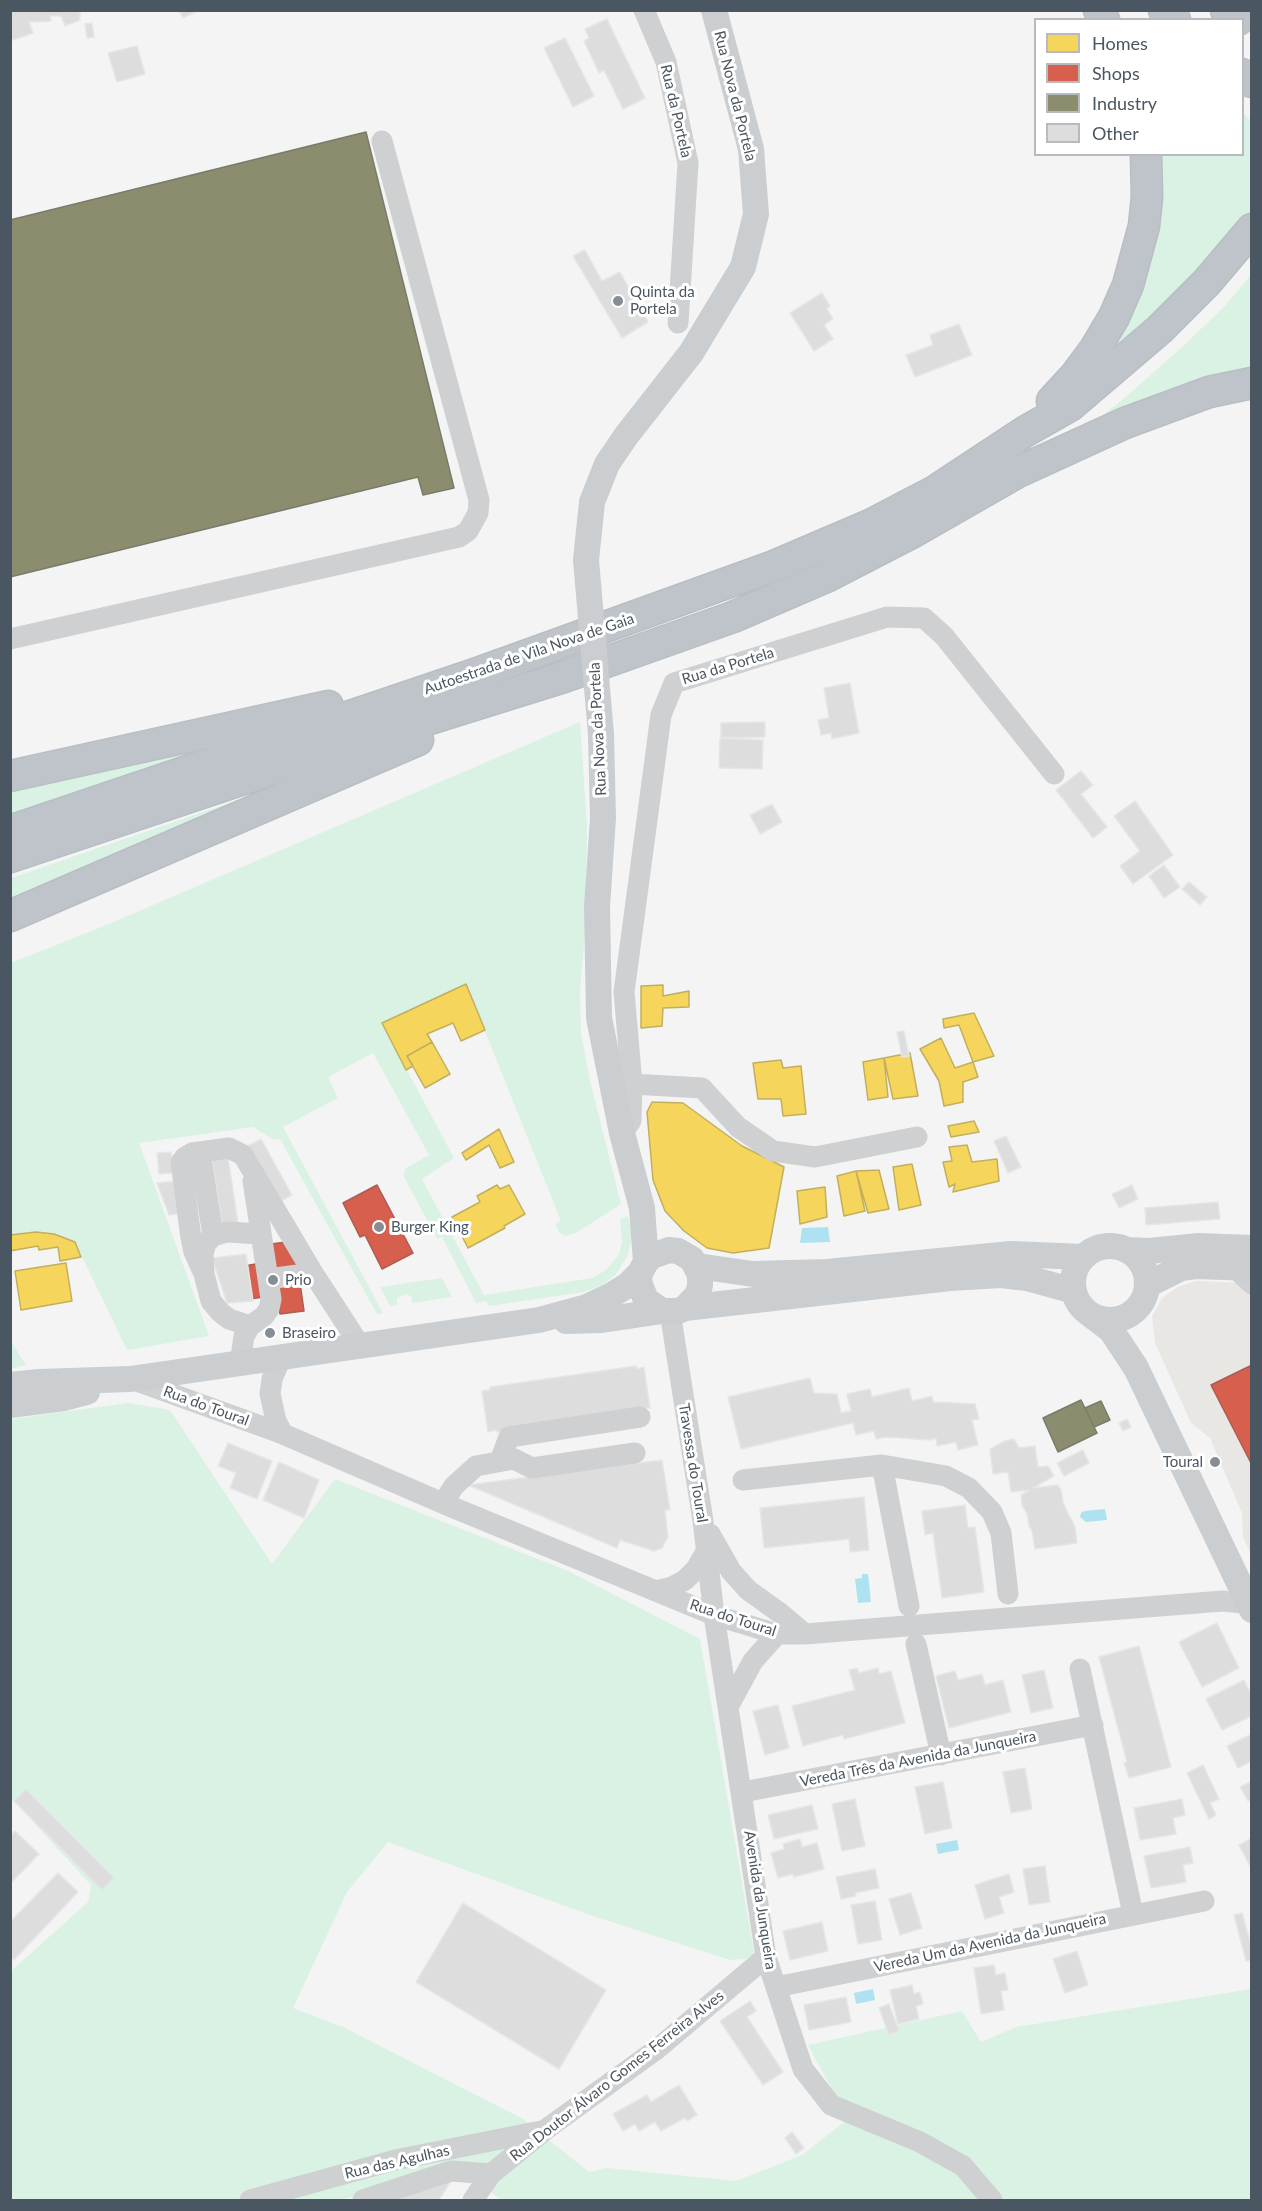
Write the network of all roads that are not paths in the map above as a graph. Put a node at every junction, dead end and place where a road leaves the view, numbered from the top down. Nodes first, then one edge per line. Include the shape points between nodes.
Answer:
1 (644, 10) edge
2 (714, 10) edge
3 (382, 141) dead end
4 (1146, 156) edge
5 (1251, 229) edge
6 (1251, 257) edge
7 (678, 324) dead end
8 (1251, 383) edge
9 (1026, 431) junction
10 (1018, 472) junction
11 (10, 639) edge
12 (475, 674) junction
13 (564, 677) junction
14 (1054, 774) dead end
15 (10, 776) edge
16 (10, 831) edge
17 (10, 856) edge
18 (10, 916) edge
19 (632, 1084) junction
20 (622, 1133) junction
21 (917, 1137) dead end
22 (200, 1152) junction
23 (251, 1168) junction
24 (642, 1208) junction
25 (261, 1234) junction
26 (213, 1236) junction
27 (1251, 1248) edge
28 (1126, 1250) junction
29 (1084, 1257) junction
30 (687, 1259) junction
31 (643, 1268) junction
32 (313, 1273) junction
33 (1246, 1273) edge
34 (204, 1274) junction
35 (268, 1279) junction
36 (1147, 1285) junction
37 (1074, 1291) junction
38 (672, 1310) junction
39 (1135, 1310) junction
40 (1090, 1315) junction
41 (539, 1320) junction
42 (250, 1326) junction
43 (361, 1347) junction
44 (281, 1358) junction
45 (240, 1364) junction
46 (1136, 1368) junction
47 (130, 1378) junction
48 (10, 1385) edge
49 (10, 1405) edge
50 (640, 1418) dead end
51 (283, 1434) junction
52 (635, 1453) dead end
53 (500, 1461) junction
54 (882, 1465) junction
55 (742, 1480) dead end
56 (443, 1503) junction
57 (703, 1521) junction
58 (707, 1550) junction
59 (656, 1591) junction
60 (1008, 1594) dead end
61 (909, 1606) dead end
62 (1251, 1606) edge
63 (714, 1615) junction
64 (777, 1634) junction
65 (805, 1634) junction
66 (916, 1644) dead end
67 (1080, 1669) dead end
68 (728, 1707) junction
69 (1093, 1725) junction
70 (941, 1755) junction
71 (743, 1792) junction
72 (1204, 1901) dead end
73 (1133, 1914) junction
74 (766, 1957) junction
75 (776, 1987) junction
76 (545, 2130) junction
77 (491, 2174) junction
78 (250, 2200) edge
79 (363, 2200) edge
80 (474, 2200) edge
81 (992, 2200) edge

1 - 7 street, Rua da Portela via 666,62 688,164
2 - 20 main road, Rua Nova da Portela, bridge via 752,149 756,214 743,267 691,353 607,464 592,502 586,560 601,734 603,818 597,907 600,1018
3 - 11 street via 479,501 478,513 468,531 459,537
4 - 9 highway via 1144,226 1128,285 1095,349
5 - 9 highway via 1207,282 1142,345 1070,406
6 - 10 highway via 1215,299 1151,360
8 - 10 highway via 1169,405
9 - 12 highway, Autoestrada de Vila Nova de Gaia via 935,491 870,525 774,566
10 - 13 highway, Autoestrada de Vila Nova de Gaia via 915,531 786,596
12 - 15 highway
12 - 16 highway, Autoestrada de Vila Nova de Gaia
13 - 17 highway, Autoestrada de Vila Nova de Gaia
13 - 18 highway
14 - 19 street, Rua da Portela via 944,636 924,618 887,617 674,683 661,715 624,992
19 - 20 street, Rua da Portela via 631,1121
19 - 21 street via 702,1088 738,1127 773,1151 815,1157
20 - 24 main road, Rua Nova da Portela
22 - 23 street via 229,1148 243,1155
22 - 26 street
22 - 34 street via 185,1157 180,1169 194,1252
23 - 25 street
23 - 32 street
24 - 30 main road, Rua Nova da Portela
24 - 31 main road, Rua Nova da Portela
25 - 26 street via 226,1232
25 - 35 street
26 - 34 street via 203,1254
27 - 28 main road
28 - 29 main road via 1104,1246
28 - 36 main road via 1142,1265
29 - 30 main road via 1011,1254 827,1272 763,1274 724,1271
29 - 37 main road via 1074,1272
30 - 31 main road via 660,1252
30 - 38 main road via 700,1275 700,1285 692,1302
31 - 38 main road via 639,1282 646,1300
31 - 41 main road via 628,1285 595,1304
32 - 35 street
32 - 43 street
33 - 36 main road via 1181,1268
34 - 42 street via 212,1301 220,1312
35 - 42 street via 269,1309
36 - 39 main road
37 - 38 main road via 1001,1275
37 - 40 main road
38 - 41 main road via 602,1320
38 - 57 street, Travessa do Toural
39 - 40 main road via 1113,1320
39 - 46 main road
40 - 46 main road via 1111,1330
41 - 43 main road
42 - 45 street via 244,1336
43 - 44 main road
44 - 45 main road
44 - 51 street, Rua do Toural via 270,1394
45 - 47 main road
46 - 62 main road
47 - 48 main road
47 - 49 main road via 64,1398
47 - 51 street, Rua do Toural
50 - 53 street via 509,1437
51 - 56 street, Rua do Toural
52 - 53 street via 532,1468 513,1459
53 - 56 street via 476,1466 454,1486
54 - 55 street
54 - 60 street via 946,1476 969,1488 992,1512 1001,1533
54 - 61 street
56 - 59 street, Rua do Toural
57 - 58 street, Travessa do Toural
57 - 65 street via 730,1571
58 - 59 street via 685,1580
58 - 63 street, Travessa do Toural
59 - 63 street, Rua do Toural
62 - 65 street, Rua do Toural via 1223,1601
63 - 64 street, Rua do Toural
63 - 68 street, Avenida da Junqueira
64 - 65 street, Rua do Toural
64 - 68 street via 753,1661
66 - 70 street
67 - 69 street
68 - 71 street, Avenida da Junqueira
69 - 70 street, Vereda Três da Avenida da Junqueira
69 - 73 street
70 - 71 street, Vereda Três da Avenida da Junqueira
71 - 74 street, Avenida da Junqueira
72 - 73 street, Vereda Um da Avenida da Junqueira
73 - 75 street, Vereda Um da Avenida da Junqueira
74 - 75 street, Avenida da Junqueira
74 - 76 street, Rua Doutor Álvaro Gomes Ferreira Alves via 657,2049
75 - 81 street, Avenida da Junqueira via 802,2069 831,2105 920,2142 963,2166
76 - 77 street, Rua Doutor Álvaro Gomes Ferreira Alves
76 - 78 street, Rua das Agulhas via 396,2160
77 - 79 street via 451,2171
77 - 80 street, Rua Doutor Álvaro Gomes Ferreira Alves

